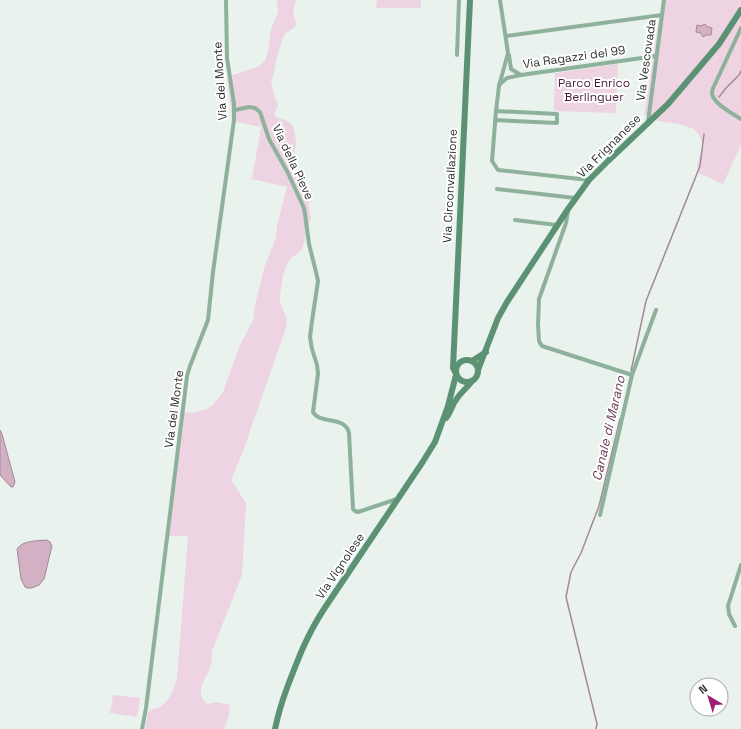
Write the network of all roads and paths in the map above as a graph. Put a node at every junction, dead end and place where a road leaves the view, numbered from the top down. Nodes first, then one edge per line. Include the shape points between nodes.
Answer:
1 (226, 0) edge
2 (459, 0) edge
3 (470, 0) edge
4 (500, 0) edge
5 (664, 0) edge
6 (741, 10) edge
7 (662, 15) junction
8 (741, 28) edge
9 (506, 36) junction
10 (508, 53) junction
11 (456, 55) dead end
12 (656, 56) junction
13 (521, 75) junction
14 (498, 86) junction
15 (235, 110) junction
16 (496, 111) junction
17 (741, 119) edge
18 (495, 120) junction
19 (648, 123) junction
20 (589, 180) junction
21 (497, 189) dead end
22 (575, 198) junction
23 (568, 209) junction
24 (515, 220) dead end
25 (557, 225) junction
26 (656, 310) dead end
27 (486, 352) junction
28 (453, 354) junction
29 (472, 361) junction
30 (460, 362) junction
31 (478, 370) junction
32 (455, 373) junction
33 (630, 374) junction
34 (472, 381) junction
35 (442, 424) junction
36 (398, 499) junction
37 (600, 515) dead end
38 (741, 565) edge
39 (735, 626) dead end
40 (142, 729) edge
41 (274, 729) edge

1 - 15 street, Via del Monte via 227,58
2 - 11 street
3 - 28 main road, Via Circonvallazione
4 - 9 street
5 - 7 street, Via Vescovada
6 - 19 main road, Via Frignanese via 701,66
7 - 9 street
7 - 12 street, Via Vescovada
8 - 17 street via 712,92 718,104
9 - 10 street
10 - 13 street via 511,69
10 - 14 street
12 - 13 street, Via Ragazzi del 99
12 - 19 street, Via Vescovada
13 - 14 street, Via Ragazzi del 99 via 507,78
14 - 16 street
15 - 36 street, Via della Pieve via 249,107 260,112 269,139 304,208 318,282 310,336 318,374 313,412 348,428 353,509 358,512
15 - 40 street, Via del Monte via 208,320 187,376
16 - 18 street
16 - 18 street via 557,114 557,123
18 - 20 street via 492,161 498,170
19 - 20 main road, Via Frignanese
20 - 22 main road, Via Frignanese
21 - 22 street
22 - 23 main road, Via Frignanese
23 - 25 main road, Via Frignanese
23 - 33 street via 566,223 539,299 540,343 542,346
24 - 25 street
25 - 27 main road, Via Frignanese via 498,318
26 - 33 street
27 - 29 main road
27 - 31 main road, Via Frignanese
28 - 30 main road
28 - 32 main road, Via Circonvallazione
29 - 30 main road
29 - 31 main road
30 - 32 main road via 455,368
31 - 34 main road
32 - 34 main road via 463,382
32 - 35 main road, Via Circonvallazione
33 - 37 street
34 - 35 main road via 456,400
35 - 36 main road, Via Vignolese via 429,453
36 - 41 main road, Via Vignolese via 304,643
38 - 39 street via 728,606

